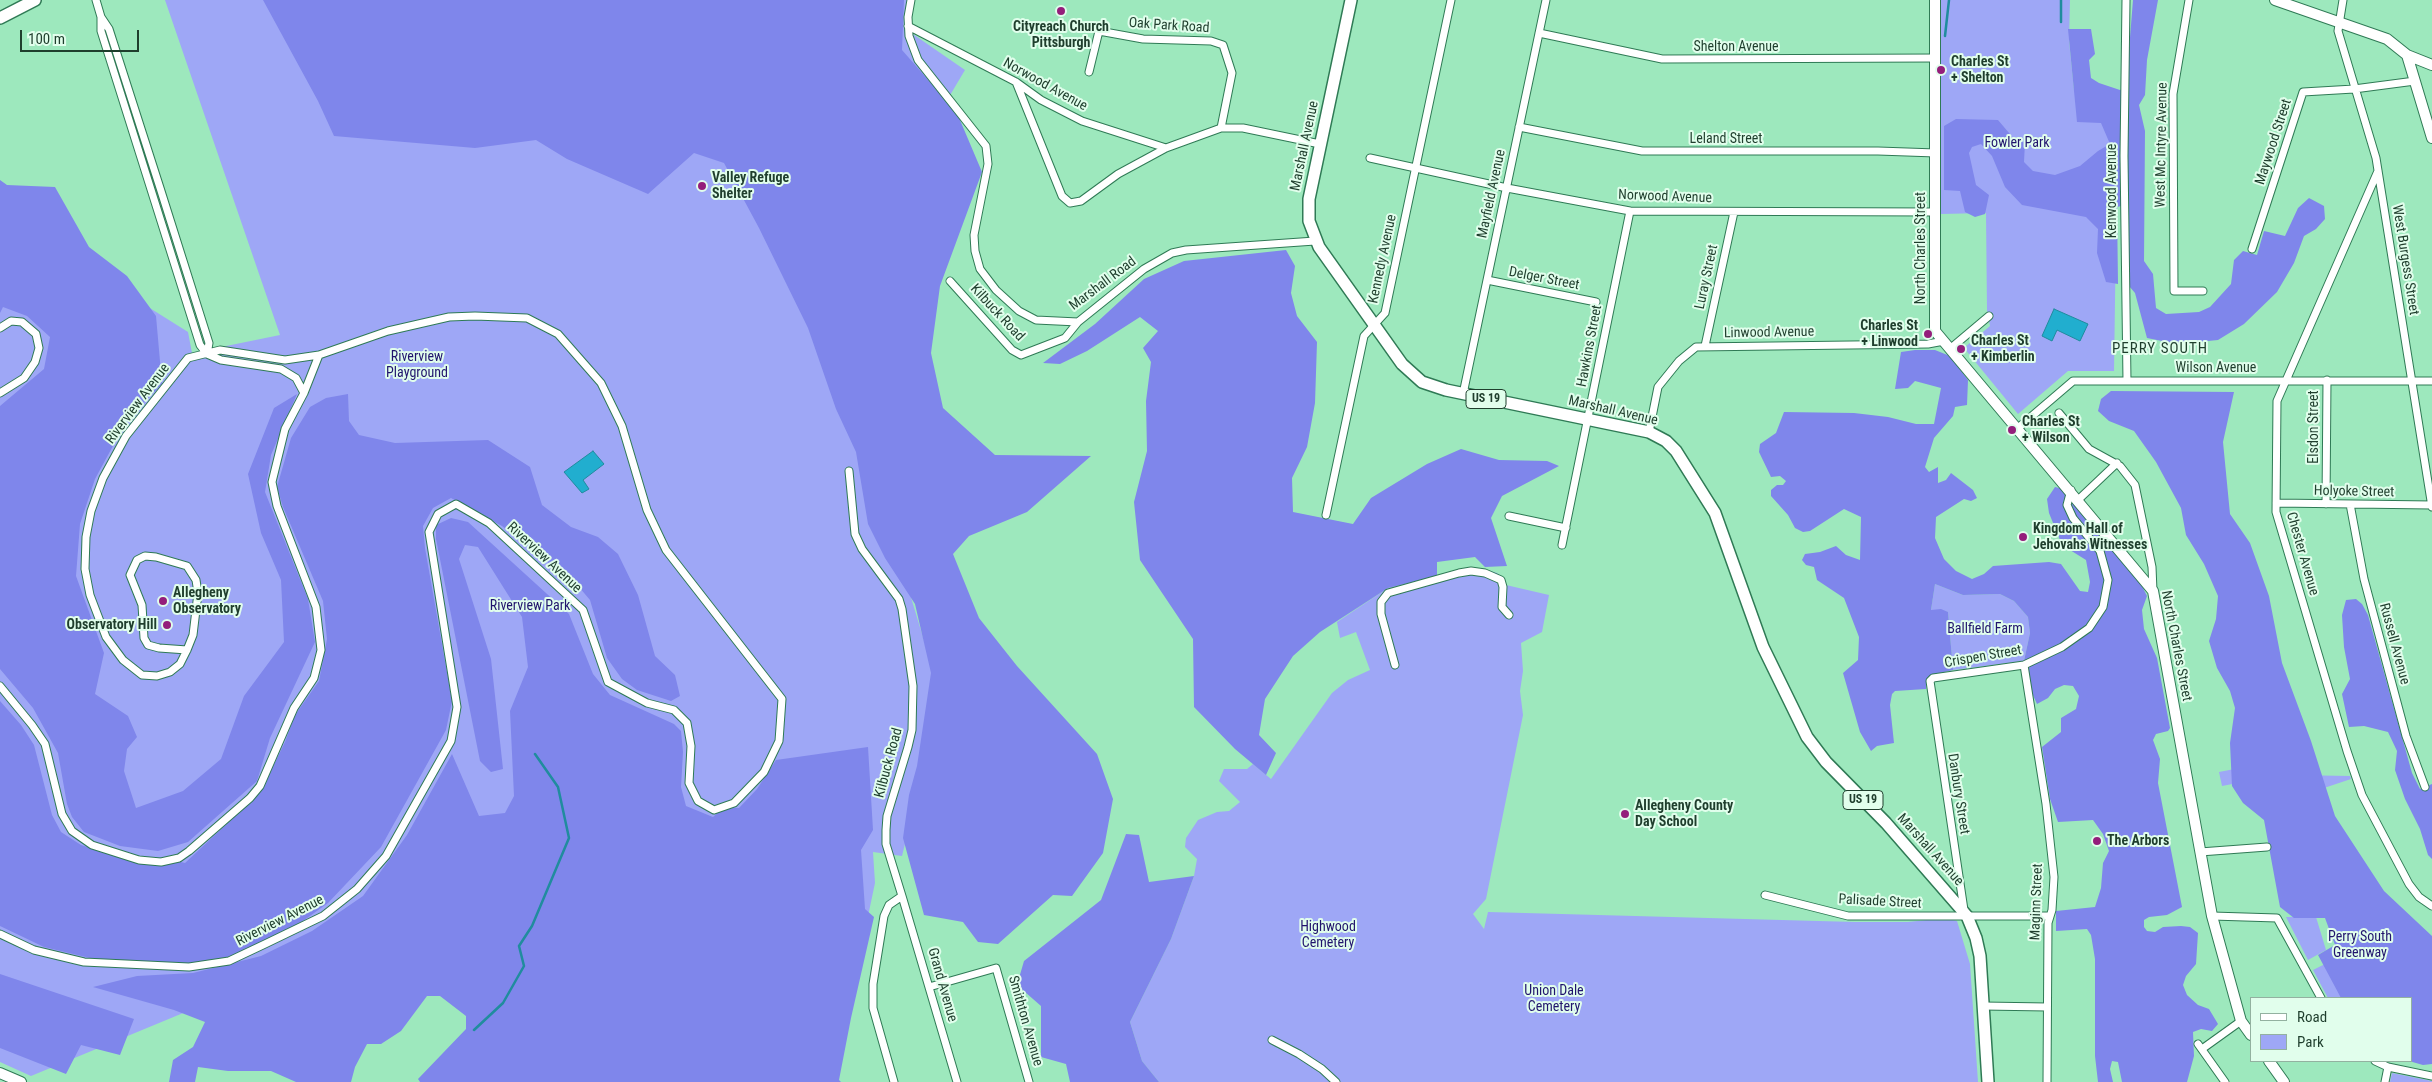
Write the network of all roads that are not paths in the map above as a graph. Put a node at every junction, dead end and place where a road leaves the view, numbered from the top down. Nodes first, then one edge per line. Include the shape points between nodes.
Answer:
1 (35, 0) edge
2 (96, 0) edge
3 (911, 0) edge
4 (1351, 0) edge
5 (1451, 0) edge
6 (1546, 0) edge
7 (1935, 0) edge
8 (2126, 0) edge
9 (2189, 0) edge
10 (2275, 0) edge
11 (2343, 0) edge
12 (0, 18) edge
13 (2340, 22) junction
14 (908, 26) junction
15 (1539, 33) junction
16 (2407, 55) junction
17 (1936, 58) junction
18 (2432, 65) edge
19 (1089, 72) dead end
20 (2415, 81) junction
21 (1016, 82) junction
22 (2354, 89) junction
23 (1519, 127) junction
24 (1221, 128) junction
25 (2432, 138) edge
26 (1320, 144) junction
27 (1166, 148) junction
28 (1936, 153) junction
29 (1370, 158) dead end
30 (1415, 168) junction
31 (2378, 171) junction
32 (1506, 188) junction
33 (1630, 211) junction
34 (1734, 212) junction
35 (1935, 212) junction
36 (1316, 241) junction
37 (2252, 249) dead end
38 (1487, 280) junction
39 (950, 281) dead end
40 (2203, 291) dead end
41 (1596, 302) dead end
42 (1989, 316) dead end
43 (1078, 322) junction
44 (1374, 325) junction
45 (0, 328) edge
46 (1948, 345) junction
47 (1705, 346) junction
48 (207, 354) junction
49 (319, 355) junction
50 (2287, 380) junction
51 (2327, 380) junction
52 (2411, 380) junction
53 (2432, 380) edge
54 (2127, 381) junction
55 (304, 392) junction
56 (0, 393) edge
57 (1463, 394) junction
58 (2059, 413) dead end
59 (1588, 420) junction
60 (2018, 428) junction
61 (1648, 432) junction
62 (2117, 464) junction
63 (849, 471) dead end
64 (2071, 490) junction
65 (2078, 500) junction
66 (2276, 504) junction
67 (2326, 504) junction
68 (2350, 504) junction
69 (2432, 506) edge
70 (1326, 515) dead end
71 (1510, 516) dead end
72 (1566, 528) junction
73 (1562, 545) dead end
74 (2153, 591) junction
75 (1509, 615) dead end
76 (187, 650) junction
77 (1396, 665) dead end
78 (2024, 665) junction
79 (1930, 681) joint
80 (0, 686) edge
81 (2425, 787) dead end
82 (2267, 847) dead end
83 (2200, 852) junction
84 (1765, 895) dead end
85 (902, 896) junction
86 (2432, 906) edge
87 (1965, 913) junction
88 (2050, 916) junction
89 (2212, 916) junction
90 (0, 934) edge
91 (929, 987) junction
92 (2320, 997) edge
93 (1983, 1006) junction
94 (2047, 1006) junction
95 (2241, 1022) junction
96 (2250, 1034) edge
97 (1272, 1040) dead end
98 (2270, 1062) edge
99 (2377, 1062) edge
100 (2388, 1067) junction
101 (0, 1073) edge
102 (2432, 1076) edge
103 (21, 1082) edge
104 (894, 1082) edge
105 (957, 1082) edge
106 (1029, 1082) edge
107 (1336, 1082) edge
108 (1988, 1082) edge
109 (2047, 1082) edge
110 (2225, 1082) edge
111 (2284, 1082) edge
112 (2386, 1082) edge

1 - 12 main road
2 - 48 street via 101,31 200,345
3 - 14 street, Marshall Road
4 - 26 main road, Marshall Avenue / US 19
5 - 30 street, Kennedy Avenue
6 - 15 street, Mayfield Avenue
7 - 17 street, North Charles Street
8 - 54 street, Kenwood Avenue
9 - 40 street, West Mc Intyre Avenue via 2173,94 2174,292
10 - 13 street
11 - 13 street, West Burgess Street
13 - 16 street via 2387,39
13 - 22 street, West Burgess Street via 2339,37
14 - 21 street, Norwood Avenue
14 - 43 street, Marshall Road via 918,60 986,146 987,174 974,236 980,269 996,290 1018,310 1036,320
15 - 17 street, Shelton Avenue via 1662,59
15 - 23 street, Mayfield Avenue
16 - 18 street
16 - 20 street
17 - 28 street, North Charles Street
19 - 24 street, Oak Park Road via 1099,31 1143,39 1211,41 1223,45 1232,73
20 - 22 street, Maywood Street
20 - 25 street
21 - 27 street, Norwood Avenue via 1041,100 1082,121
21 - 27 street via 1062,196 1067,201 1081,201 1118,174
22 - 31 street, West Burgess Street
22 - 37 street, Maywood Street via 2304,92
23 - 28 street, Leland Street via 1642,152
23 - 32 street, Mayfield Avenue
24 - 26 street via 1243,128
24 - 27 street
26 - 36 main road, Marshall Avenue / US 19 via 1308,206
28 - 35 street, North Charles Street
29 - 30 street, Norwood Avenue
30 - 32 street, Norwood Avenue
30 - 44 street, Kennedy Avenue via 1385,313
31 - 50 street, Chester Avenue
31 - 52 street, West Burgess Street
32 - 33 street, Norwood Avenue
32 - 38 street, Mayfield Avenue
33 - 34 street, Norwood Avenue
33 - 59 street, Hawkins Street
34 - 35 street, Norwood Avenue
34 - 47 street, Luray Street
35 - 46 street, North Charles Street via 1935,331
36 - 43 street, Marshall Road via 1172,253 1144,269
36 - 44 main road, Marshall Avenue / US 19
38 - 41 street, Delger Street
38 - 57 street, Mayfield Avenue
39 - 43 street, Kilbuck Road via 1012,350 1021,355 1065,338
42 - 46 street
44 - 57 main road, Marshall Avenue / US 19 via 1415,377 1438,388
44 - 70 street, Kennedy Avenue via 1364,336
45 - 56 street via 11,321 22,322 36,334 39,348 35,362 24,378
46 - 47 street, Linwood Avenue
46 - 60 street, North Charles Street
47 - 61 street, Linwood Avenue via 1696,347 1686,354 1660,384
48 - 49 street, Riverview Avenue via 220,350 285,360
48 - 55 street via 222,360 281,369 296,378
48 - 76 street, Riverview Avenue via 188,358 126,436 103,478 86,537 85,569 90,595 106,637 123,660 142,675 157,676 180,664
49 - 55 street
49 - 90 street, Riverview Avenue via 388,331 448,317 527,318 558,334 601,383 618,415 647,510 666,550 782,698 779,742 764,772 734,803 714,810 698,800 689,783 691,746 687,723 674,710 647,703 608,682 583,610 489,523 456,504 438,514 429,532 457,707 451,741 386,856 357,889 323,916 229,961 189,967 84,962 34,950
50 - 51 street, Wilson Avenue
50 - 54 street, Wilson Avenue
50 - 66 street, Chester Avenue via 2278,401
51 - 52 street, Wilson Avenue
51 - 67 street, Elsdon Street
52 - 53 street, Wilson Avenue
52 - 69 street, West Burgess Street
54 - 60 street, Wilson Avenue via 2073,381
55 - 80 street via 285,429 272,482 277,506 316,607 321,650 314,678 294,708 260,786 250,798 179,858 161,862 139,860 92,845 72,831 62,814 45,744
57 - 59 main road, Marshall Avenue / US 19
58 - 62 street via 2089,449
59 - 61 main road, Marshall Avenue / US 19
59 - 72 street, Hawkins Street
60 - 64 street, North Charles Street
61 - 87 main road, Marshall Avenue / US 19 via 1666,441 1676,451 1710,505 1763,647 1807,737 1826,762 1886,823
62 - 65 street
62 - 74 street via 2134,485 2152,567
63 - 85 street, Kilbuck Road via 855,534 862,549 899,599 913,686 908,747 886,830 886,844
64 - 65 street, North Charles Street
64 - 78 street, Crispen Street via 2067,505 2072,518 2100,551 2108,580 2103,607 2089,628 2062,647
65 - 74 street, North Charles Street
66 - 67 street, Holyoke Street
66 - 86 street, Chester Avenue via 2362,795 2409,884
67 - 68 street, Holyoke Street
68 - 69 street, Holyoke Street
68 - 81 street, Russell Avenue via 2364,579 2406,736
71 - 72 street
72 - 73 street, Hawkins Street
74 - 83 street, North Charles Street
75 - 77 street via 1502,607 1501,580 1485,572 1471,571 1388,593 1380,602 1381,614
76 - 76 street, Riverview Avenue via 159,648 148,644 144,638 142,604 130,575 136,560 145,556 156,557 181,564 193,573 198,593 197,612
78 - 79 street, Crispen Street
78 - 88 street, Maginn Street via 2054,877
79 - 87 street, Danbury Street
82 - 83 street
83 - 89 street, North Charles Street
84 - 87 street, Palisade Street via 1848,916
85 - 91 street, Grand Avenue
85 - 104 street via 890,905 884,916 873,984 873,1008
87 - 88 street, Palisade Street
87 - 93 main road, Marshall Avenue / US 19 via 1978,947
88 - 94 street, Maginn Street
89 - 92 street via 2277,918
89 - 95 street, North Charles Street
91 - 105 street, Grand Avenue
91 - 106 street, Smithton Avenue via 996,968
93 - 94 street
93 - 108 main road, Marshall Avenue / US 19
94 - 109 street, Maginn Street
95 - 96 street, North Charles Street
95 - 110 street via 2200,1047
97 - 107 street via 1322,1069
98 - 111 street
99 - 100 street
100 - 102 street
100 - 112 street
101 - 103 street

